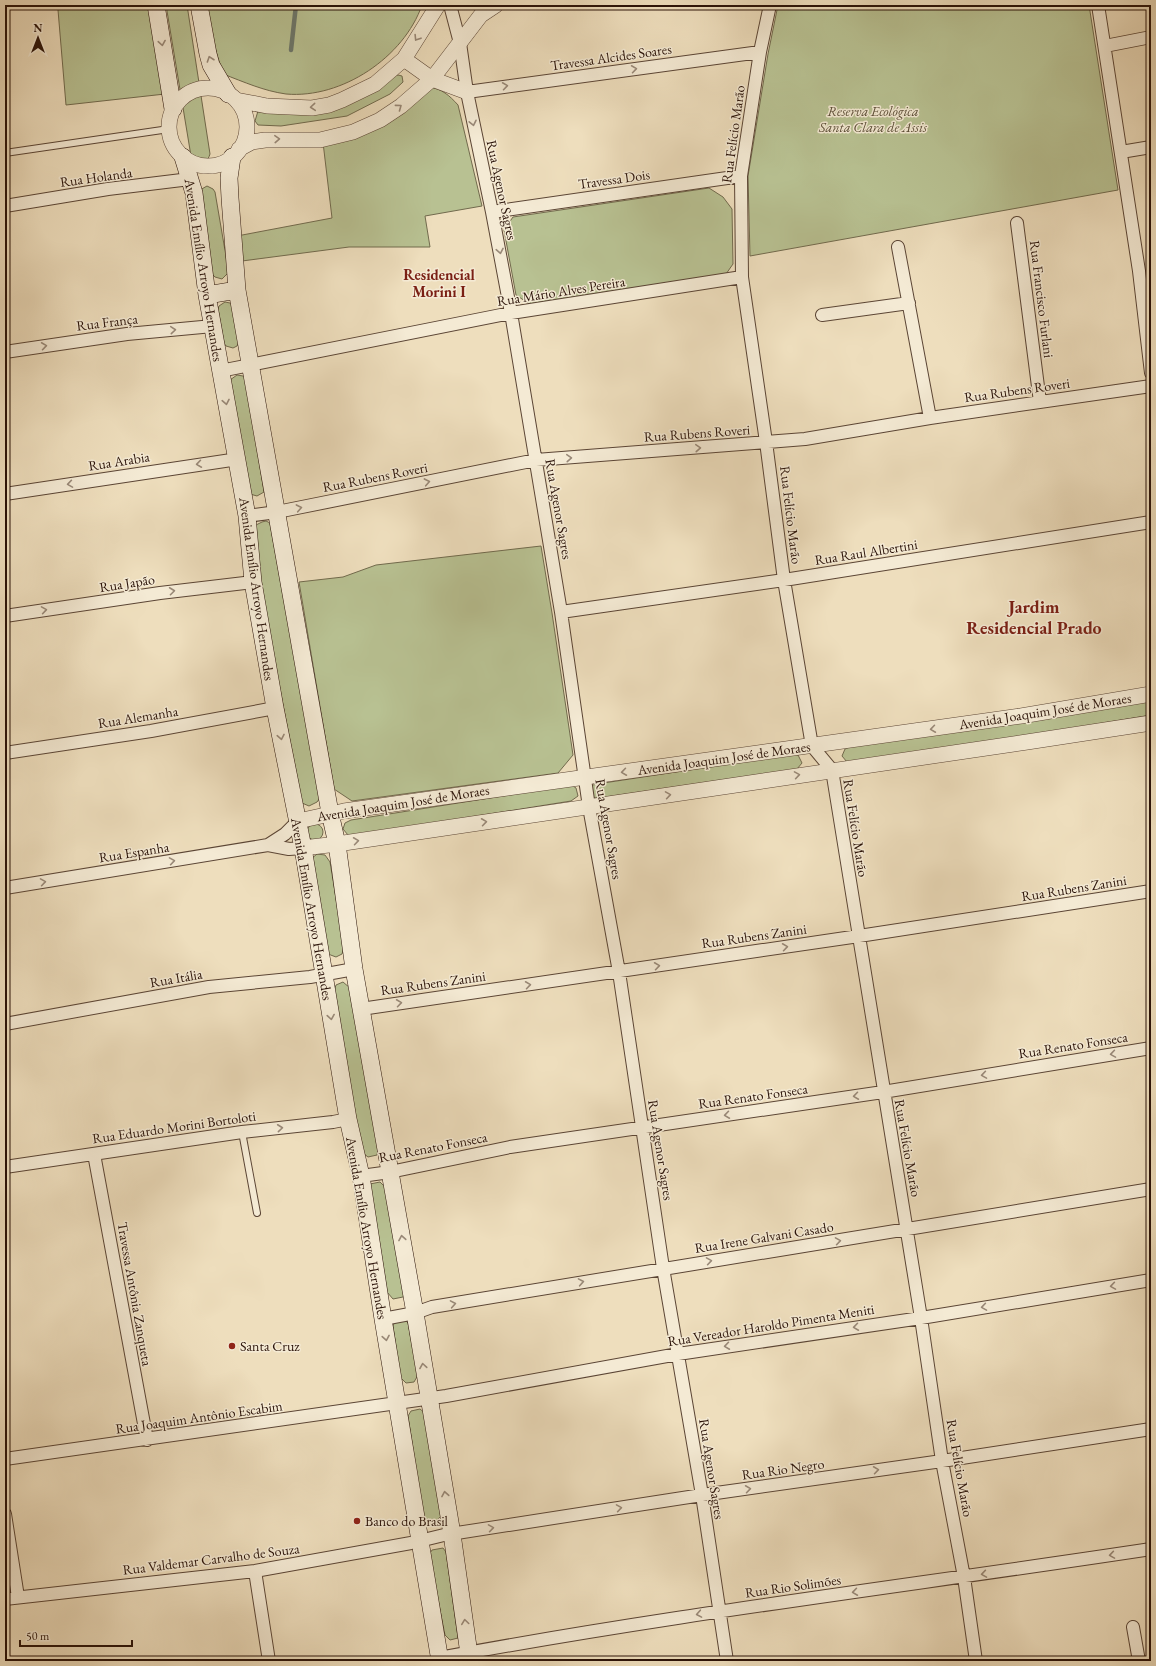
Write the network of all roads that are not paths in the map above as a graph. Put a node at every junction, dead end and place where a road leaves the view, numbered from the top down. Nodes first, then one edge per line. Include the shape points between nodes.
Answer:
1 (156, 5) edge
2 (199, 5) edge
3 (438, 5) edge
4 (450, 5) edge
5 (496, 5) edge
6 (770, 5) edge
7 (1098, 5) edge
8 (478, 10) edge
9 (1151, 37) edge
10 (460, 43) junction
11 (1105, 46) junction
12 (760, 52) junction
13 (404, 59) junction
14 (432, 79) junction
15 (467, 92) junction
16 (232, 97) junction
17 (173, 109) junction
18 (169, 129) junction
19 (1151, 147) edge
20 (1121, 152) junction
21 (5, 153) edge
22 (236, 153) junction
23 (183, 157) junction
24 (740, 176) junction
25 (190, 179) junction
26 (5, 206) edge
27 (492, 212) junction
28 (1017, 223) dead end
29 (898, 247) dead end
30 (1145, 270) edge
31 (742, 278) junction
32 (237, 290) junction
33 (207, 294) junction
34 (909, 303) junction
35 (511, 313) junction
36 (822, 315) dead end
37 (213, 326) junction
38 (5, 352) edge
39 (250, 366) junction
40 (220, 371) junction
41 (1151, 373) edge
42 (1151, 386) edge
43 (1040, 402) junction
44 (930, 418) junction
45 (766, 442) junction
46 (238, 459) junction
47 (536, 460) junction
48 (5, 494) edge
49 (277, 512) junction
50 (247, 516) junction
51 (1151, 522) edge
52 (784, 580) junction
53 (254, 582) junction
54 (561, 612) junction
55 (5, 616) edge
56 (1151, 694) edge
57 (275, 708) junction
58 (1151, 722) edge
59 (812, 746) junction
60 (5, 753) edge
61 (832, 770) junction
62 (585, 777) junction
63 (589, 807) junction
64 (330, 813) junction
65 (298, 821) junction
66 (337, 844) junction
67 (268, 845) junction
68 (303, 848) junction
69 (5, 888) edge
70 (1151, 891) edge
71 (859, 936) junction
72 (354, 969) junction
73 (619, 972) junction
74 (324, 974) junction
75 (361, 1009) junction
76 (5, 1024) edge
77 (1151, 1048) edge
78 (883, 1092) junction
79 (348, 1119) junction
80 (642, 1127) junction
81 (242, 1132) junction
82 (94, 1154) junction
83 (5, 1166) edge
84 (390, 1172) junction
85 (361, 1176) junction
86 (1151, 1189) edge
87 (257, 1213) dead end
88 (907, 1230) junction
89 (663, 1268) junction
90 (1151, 1280) edge
91 (415, 1313) junction
92 (921, 1318) junction
93 (382, 1319) junction
94 (678, 1354) junction
95 (428, 1397) junction
96 (397, 1402) junction
97 (1151, 1429) edge
98 (147, 1440) junction
99 (5, 1459) edge
100 (942, 1461) junction
101 (702, 1495) junction
102 (5, 1514) edge
103 (452, 1534) junction
104 (420, 1542) junction
105 (1151, 1549) edge
106 (255, 1571) junction
107 (964, 1578) junction
108 (18, 1597) junction
109 (5, 1599) edge
110 (719, 1611) junction
111 (1133, 1627) dead end
112 (470, 1657) edge
113 (440, 1660) edge
114 (269, 1661) edge
115 (727, 1661) edge
116 (976, 1661) edge
117 (1139, 1661) edge

1 -> 17 main road
16 -> 2 main road via 208,54
3 -> 13 street
4 - 10 street, Rua Agenor Sagres
5 - 8 street
6 - 12 street, Rua Felício Marão
7 - 11 street
8 - 10 street
9 - 11 street
10 - 14 street
10 - 15 street, Rua Agenor Sagres
11 - 20 street
15 -> 12 street, Travessa Alcides Soares
12 - 24 street, Rua Felício Marão
13 - 14 street
13 -> 16 street via 375,84 329,105 286,108
14 - 15 street
22 -> 14 street via 252,142 320,140 353,132 395,110
15 -> 27 street, Rua Agenor Sagres
16 - 17 street via 218,89 197,90 183,97
16 - 22 street via 244,114 246,129
17 - 18 street
18 - 21 lane
18 - 23 street via 171,140
19 - 20 street
20 - 30 street
22 - 23 street via 213,165 203,165
22 - 32 main road via 229,185
23 - 25 main road, Avenida Emílio Arroyo Hernandes
24 - 27 street, Travessa Dois
24 - 31 street, Rua Felício Marão
25 - 26 street, Rua Holanda
25 - 33 main road, Avenida Emílio Arroyo Hernandes
27 -> 35 street, Rua Agenor Sagres
28 - 43 street, Rua Francisco Furlani
29 - 34 street
30 - 41 street
31 - 35 street, Rua Mário Alves Pereira
31 - 45 street, Rua Felício Marão
32 - 33 main road
32 - 39 main road
33 - 37 main road, Avenida Emílio Arroyo Hernandes
34 - 36 street
34 - 44 street
35 - 39 street, Rua Mário Alves Pereira
35 - 47 street, Rua Agenor Sagres
38 -> 37 street, Rua França via 127,334
37 - 40 main road, Avenida Emílio Arroyo Hernandes
39 - 40 street, Rua Mário Alves Pereira
39 - 49 main road
40 -> 46 main road, Avenida Emílio Arroyo Hernandes
42 - 43 street, Rua Rubens Roveri
43 - 44 street, Rua Rubens Roveri
44 - 45 street, Rua Rubens Roveri via 805,439
47 -> 45 street, Rua Rubens Roveri
45 - 52 street, Rua Felício Marão
46 -> 48 street, Rua Arabia
46 - 50 main road, Avenida Emílio Arroyo Hernandes
49 -> 47 street, Rua Rubens Roveri
47 - 54 street, Rua Agenor Sagres
49 - 50 street, Rua Rubens Roveri
49 - 64 main road
50 - 53 main road, Avenida Emílio Arroyo Hernandes
51 - 52 street, Rua Raul Albertini
52 - 54 street, Rua Raul Albertini
52 - 59 street, Rua Felício Marão
55 -> 53 street, Rua Japão
53 - 57 main road, Avenida Emílio Arroyo Hernandes
54 - 62 street, Rua Agenor Sagres
56 -> 59 street, Avenida Joaquim José de Moraes via 1021,716
57 - 60 street, Rua Alemanha via 151,731
57 -> 65 main road, Avenida Emílio Arroyo Hernandes
58 - 61 street, Avenida Joaquim José de Moraes
59 - 61 street, Rua Felício Marão
59 -> 62 street, Avenida Joaquim José de Moraes
63 -> 61 street, Avenida Joaquim José de Moraes
61 - 71 street, Rua Felício Marão
62 - 63 street, Rua Agenor Sagres
62 - 64 street, Avenida Joaquim José de Moraes
66 -> 63 street, Avenida Joaquim José de Moraes
63 - 73 street, Rua Agenor Sagres
64 - 65 street, Avenida Joaquim José de Moraes
64 - 66 main road
65 - 67 street, Rua Espanha via 286,834
65 - 68 main road, Avenida Emílio Arroyo Hernandes
66 - 68 street, Avenida Joaquim José de Moraes
66 - 72 main road
67 - 68 street, Rua Espanha
69 -> 67 street, Rua Espanha
68 - 74 main road, Avenida Emílio Arroyo Hernandes
70 - 71 street, Rua Rubens Zanini
73 -> 71 street, Rua Rubens Zanini
71 - 78 street, Rua Felício Marão
72 - 74 street, Rua Itália
72 - 75 main road
75 -> 73 street, Rua Rubens Zanini
73 - 80 street, Rua Agenor Sagres
74 - 76 street, Rua Itália via 209,987
74 -> 79 main road, Avenida Emílio Arroyo Hernandes
75 - 84 main road
77 -> 78 street, Rua Renato Fonseca
78 -> 80 street, Rua Renato Fonseca
78 - 88 street, Rua Felício Marão
81 -> 79 street, Rua Eduardo Morini Bortoloti
79 - 85 main road, Avenida Emílio Arroyo Hernandes
80 - 84 street, Rua Renato Fonseca via 510,1147
80 - 89 street, Rua Agenor Sagres
81 - 82 street, Rua Eduardo Morini Bortoloti
81 - 87 lane
82 - 83 street, Rua Eduardo Morini Bortoloti
82 - 98 street, Travessa Antônia Zanqueta
84 - 85 street, Rua Renato Fonseca
91 -> 84 main road
85 - 93 main road, Avenida Emílio Arroyo Hernandes
86 - 88 street, Rua Irene Galvani Casado
89 -> 88 street, Rua Irene Galvani Casado
88 - 92 street, Rua Felício Marão
91 -> 89 street, Rua Irene Galvani Casado via 432,1307
89 - 94 street, Rua Agenor Sagres
90 -> 92 street, Rua Vereador Haroldo Pimenta Meniti
91 - 93 street, Rua Irene Galvani Casado
95 -> 91 main road
92 -> 94 street, Rua Vereador Haroldo Pimenta Meniti
92 - 100 street, Rua Felício Marão
93 -> 96 main road, Avenida Emílio Arroyo Hernandes
94 - 95 street, Rua Vereador Haroldo Pimenta Meniti
94 - 101 street, Rua Agenor Sagres
95 - 96 street, Rua Vereador Haroldo Pimenta Meniti
103 -> 95 main road
96 - 98 street, Rua Joaquim Antônio Escabim
96 - 104 main road, Avenida Emílio Arroyo Hernandes
97 - 100 street, Rua Rio Negro
98 - 99 street, Rua Joaquim Antônio Escabim
101 -> 100 street, Rua Rio Negro
100 - 107 street, Rua Felício Marão
103 -> 101 street, Rua Rio Negro
101 - 110 street, Rua Agenor Sagres
102 - 108 street
103 - 104 street, Rua Rio Negro
112 -> 103 main road
104 - 106 street, Rua Valdemar Carvalho de Souza
104 - 113 main road, Avenida Emílio Arroyo Hernandes
105 -> 107 street, Rua Rio Solimões
106 - 108 street, Rua Valdemar Carvalho de Souza
106 - 114 street
107 -> 110 street, Rua Rio Solimões
107 - 116 street, Rua Felício Marão
108 - 109 street, Rua Valdemar Carvalho de Souza
110 -> 112 street, Rua Rio Solimões
110 - 115 street, Rua Agenor Sagres
111 - 117 street
112 - 113 street, Rua Rio Solimões

